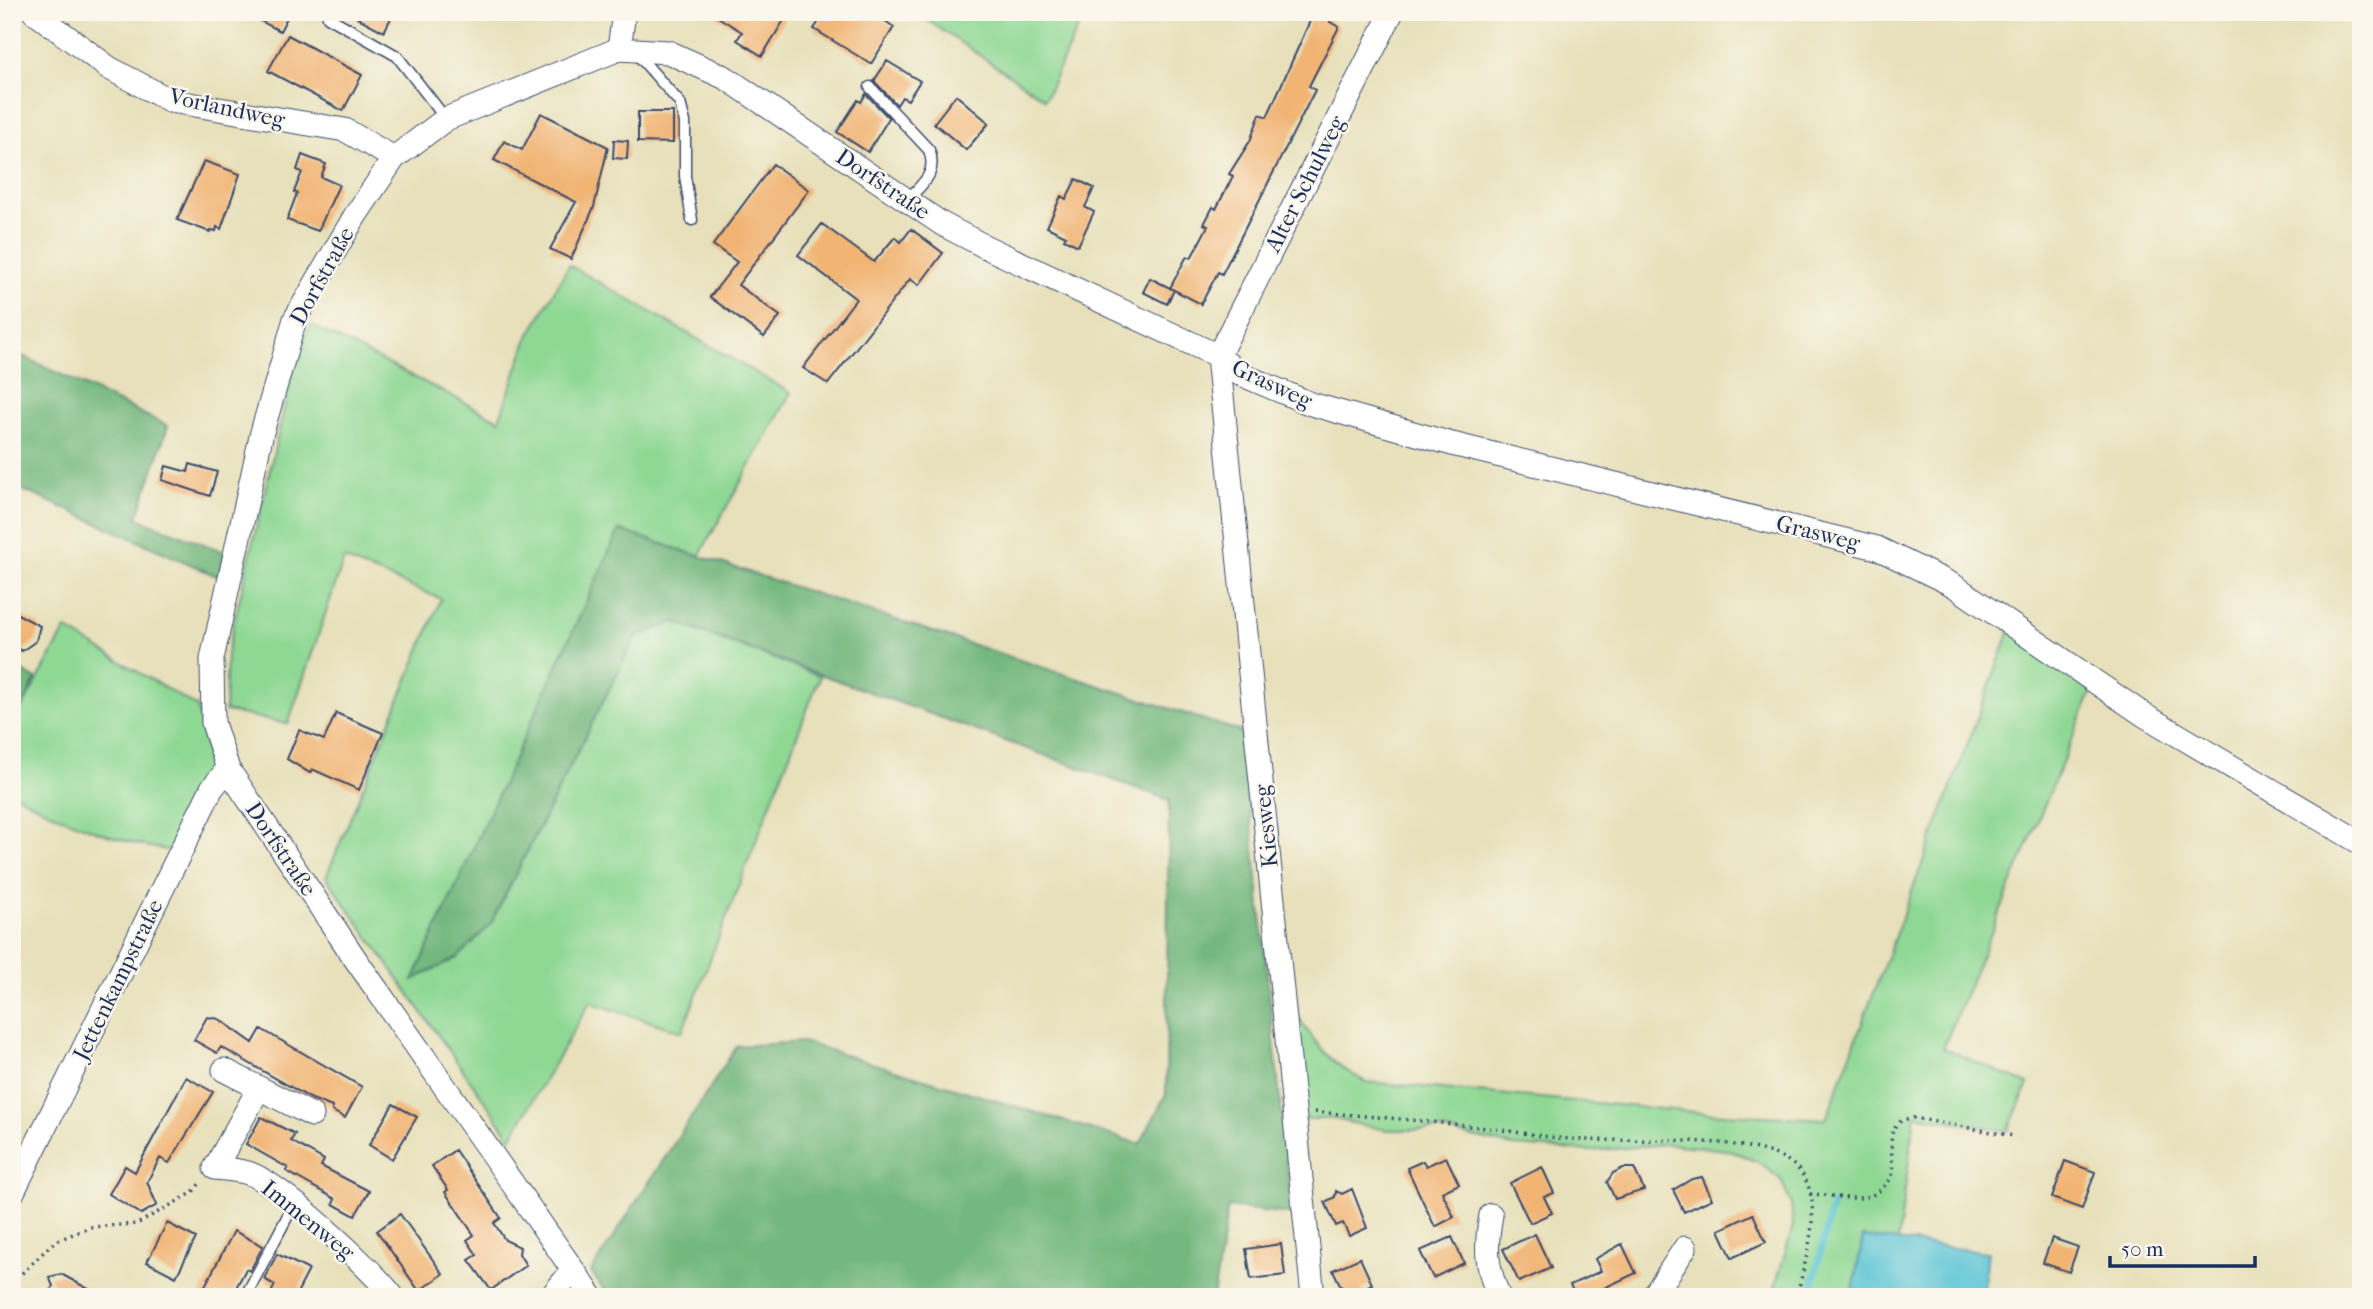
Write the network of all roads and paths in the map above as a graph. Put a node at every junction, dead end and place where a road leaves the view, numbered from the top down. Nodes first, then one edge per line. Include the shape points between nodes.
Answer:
1 (34, 12) edge
2 (624, 12) edge
3 (1392, 12) edge
4 (328, 17) dead end
5 (626, 49) junction
6 (870, 87) dead end
7 (446, 119) junction
8 (394, 158) junction
9 (908, 200) junction
10 (692, 220) dead end
11 (1218, 356) junction
12 (228, 769) junction
13 (2361, 843) edge
14 (223, 1070) dead end
15 (258, 1090) junction
16 (1295, 1110) junction
17 (312, 1115) dead end
18 (2014, 1136) dead end
19 (215, 1168) junction
20 (12, 1194) edge
21 (1810, 1194) junction
22 (294, 1204) junction
23 (1491, 1215) dead end
24 (1685, 1248) dead end
25 (573, 1270) junction
26 (12, 1283) edge
27 (245, 1297) edge
28 (393, 1297) edge
29 (551, 1297) edge
30 (592, 1297) edge
31 (1313, 1297) edge
32 (1499, 1297) edge
33 (1653, 1297) edge
34 (1797, 1297) edge

1 - 8 street, Vorlandweg via 109,68 171,101 345,130
2 - 5 street
3 - 11 street, Alter Schulweg
4 - 7 lane via 397,56
5 - 7 street, Dorfstraße
5 - 9 street, Dorfstraße via 668,52 726,78
5 - 10 lane via 680,103
6 - 9 lane via 929,150 932,173
7 - 8 street, Dorfstraße
8 - 12 street, Dorfstraße via 295,319 262,432 212,659 213,723
9 - 11 street, Dorfstraße via 986,247
11 - 13 street, Grasweg via 1240,374 1311,404 1877,548 1952,585 2144,716
11 - 16 street, Kiesweg
12 - 20 street, Jettenkampstraße via 212,788
12 - 25 street, Dorfstraße
14 - 15 street
15 - 17 street
15 - 19 street
16 - 21 path via 1584,1141 1706,1142 1783,1156 1800,1170
16 - 31 street, Kiesweg
18 - 21 path via 1901,1119 1891,1133 1892,1176 1876,1196 1863,1200
19 - 22 street, Immenweg via 249,1173
19 - 26 path via 192,1193 137,1224 90,1227 54,1242
21 - 34 path via 1812,1219
22 - 27 lane
22 - 28 street, Immenweg via 378,1277
23 - 32 street via 1488,1270
24 - 33 street
25 - 29 street
25 - 30 street, Dorfstraße

